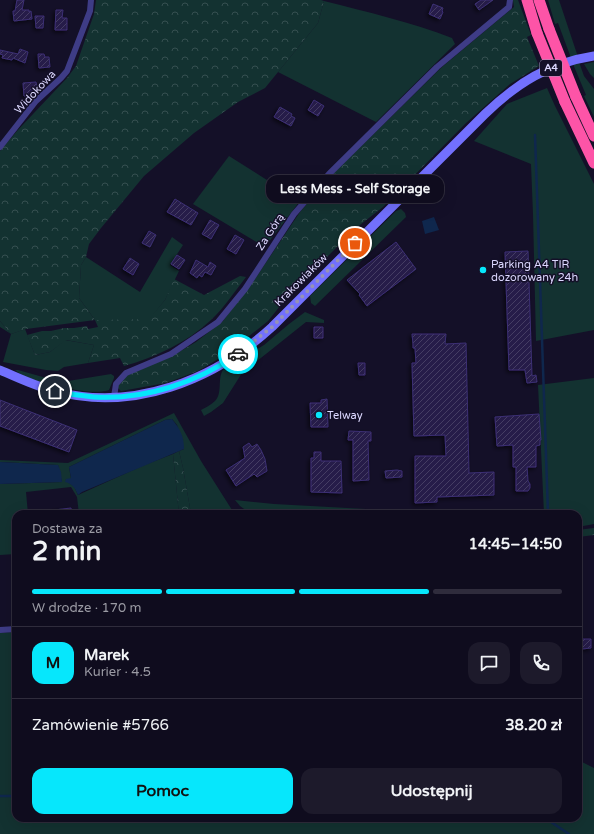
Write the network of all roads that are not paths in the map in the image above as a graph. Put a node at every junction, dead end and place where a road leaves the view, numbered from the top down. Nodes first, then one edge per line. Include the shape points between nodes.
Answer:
1 (91, 0) edge
2 (510, 0) edge
3 (527, 0) edge
4 (540, 0) edge
5 (594, 56) edge
6 (594, 136) edge
7 (0, 147) edge
8 (594, 163) edge
9 (0, 370) edge
10 (114, 397) junction
11 (12, 629) edge
12 (0, 630) edge

1 - 7 street, Widokowa via 90,12 67,71 36,101
2 - 10 street, Za Górą via 509,7 437,67 329,174 294,214 245,289 218,322 171,354 126,373 116,384
3 - 8 highway, A4, bridge via 537,33 565,102
4 - 6 highway, A4, bridge via 549,29
5 - 10 main road, Krakowiaków via 555,66 527,80 502,99 272,327 238,354 208,372 173,386 143,394
9 - 10 main road, Krakowiaków via 30,384 55,391
11 - 12 street

